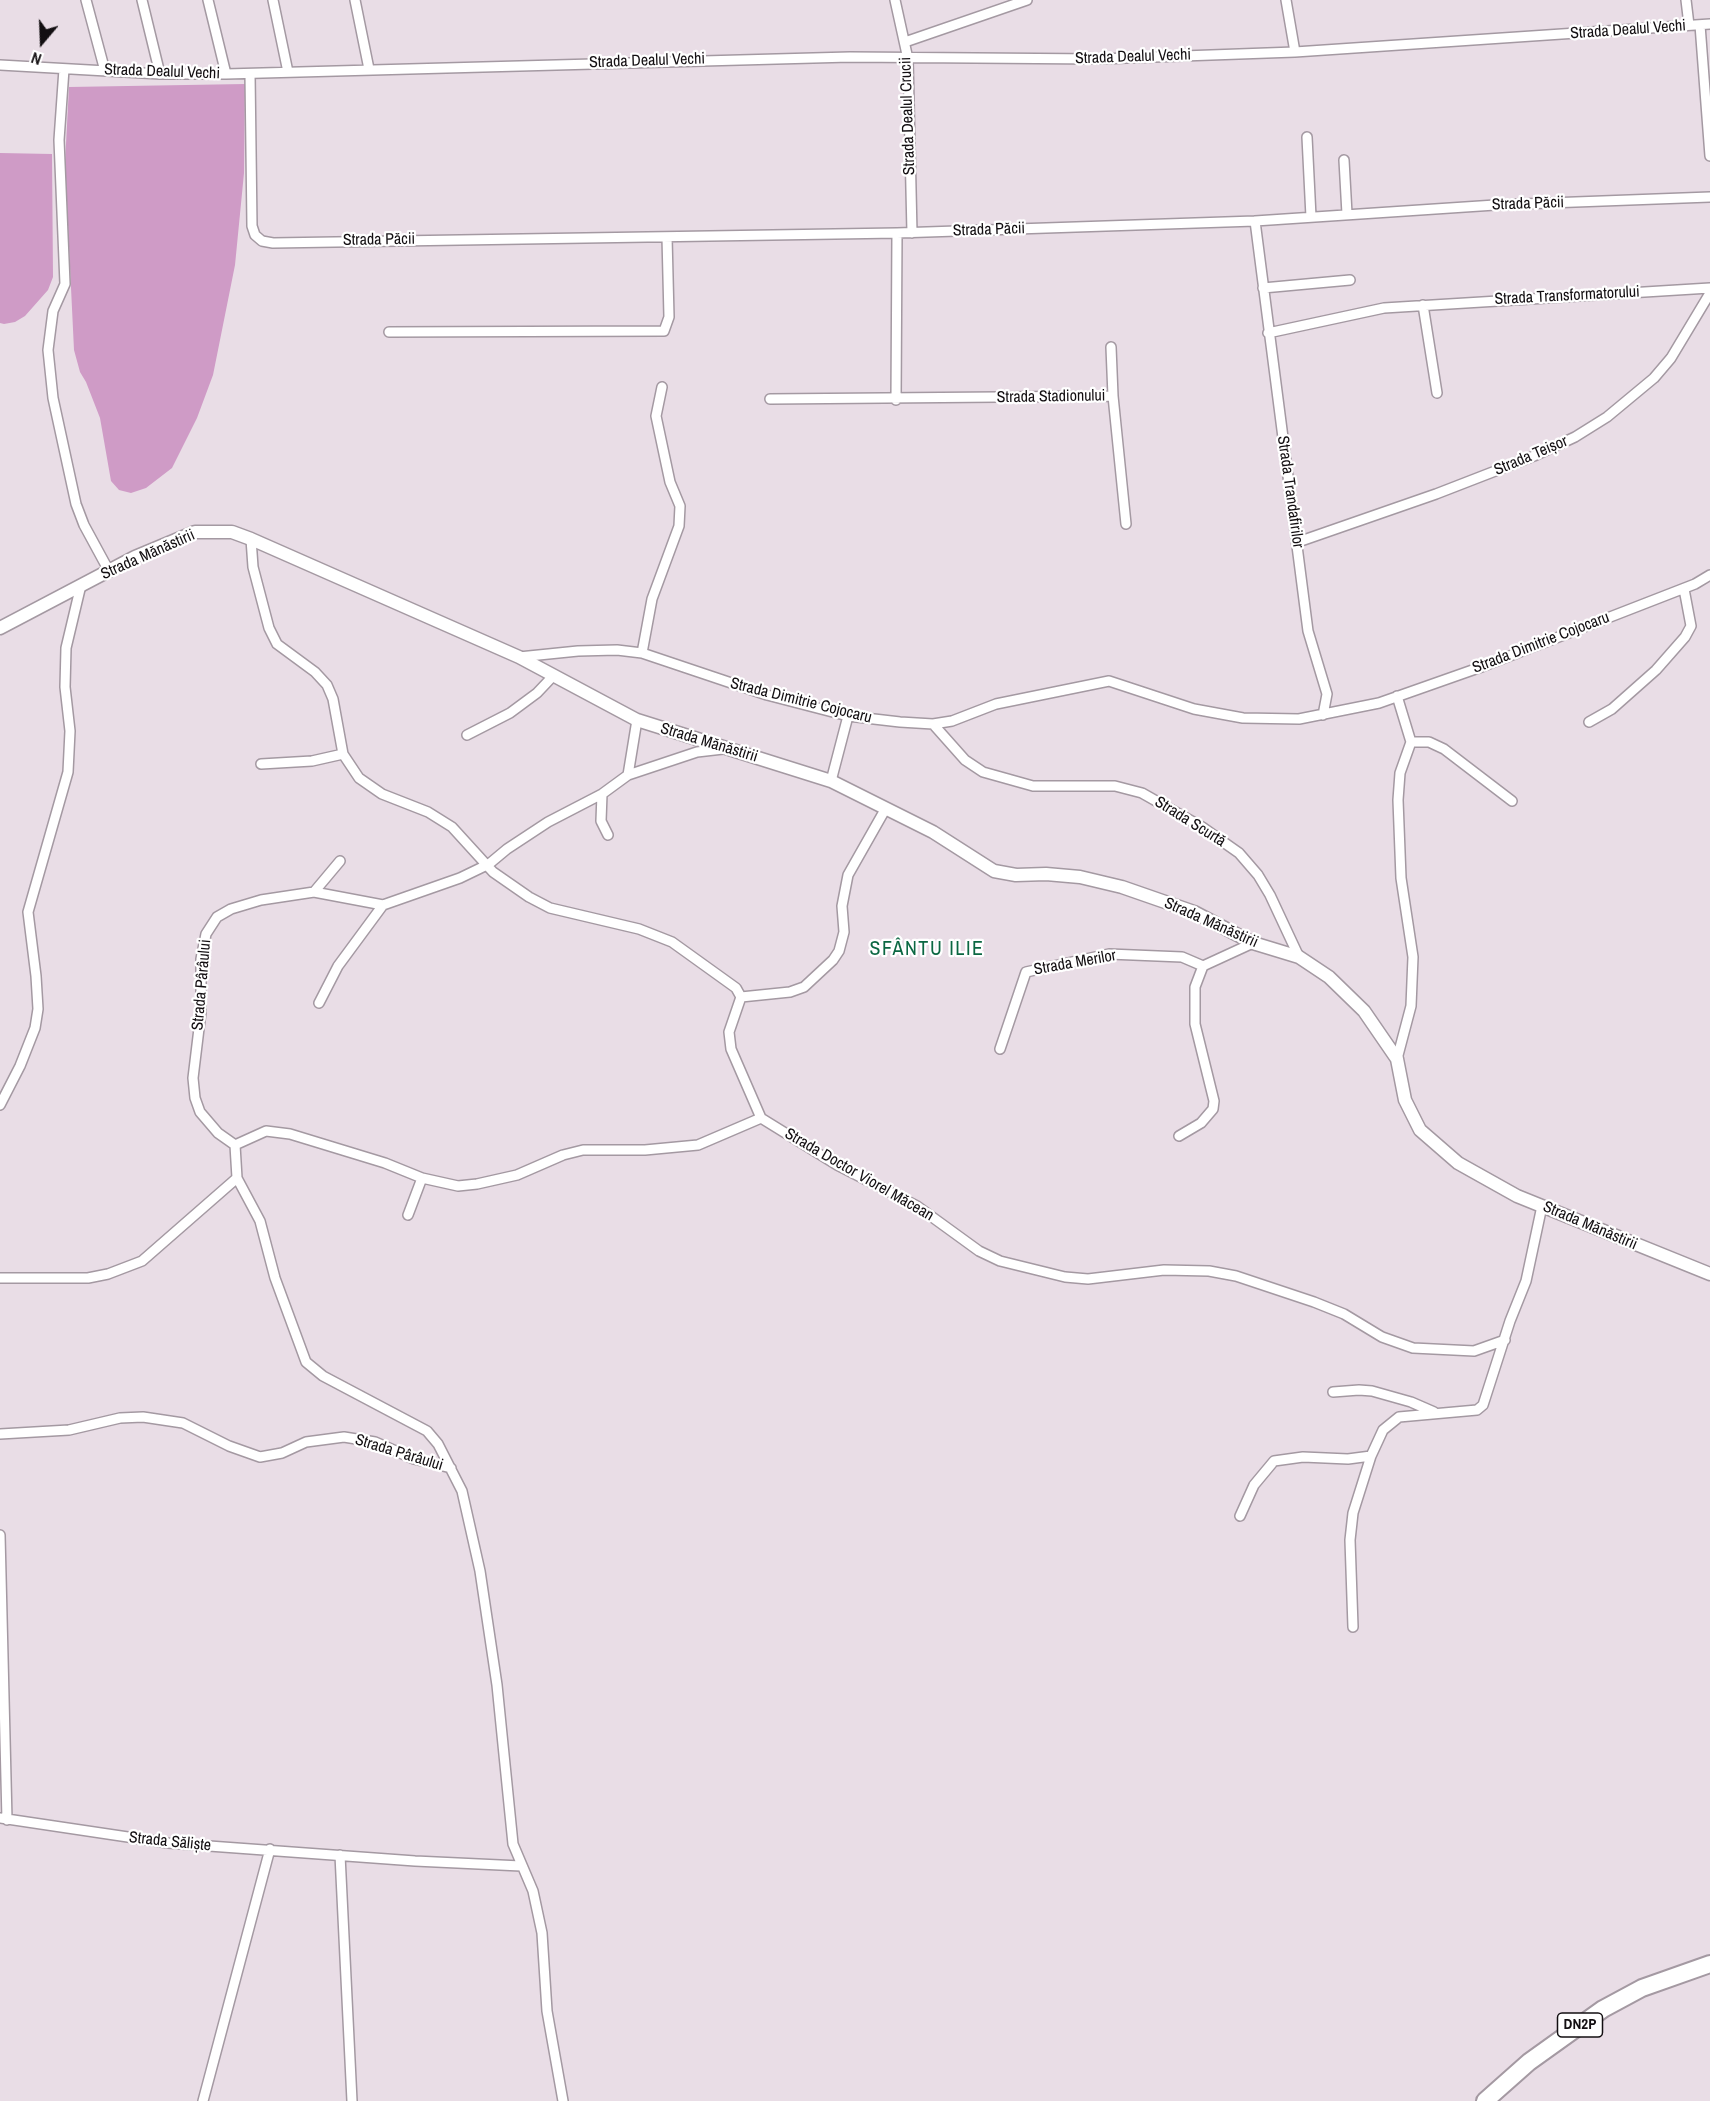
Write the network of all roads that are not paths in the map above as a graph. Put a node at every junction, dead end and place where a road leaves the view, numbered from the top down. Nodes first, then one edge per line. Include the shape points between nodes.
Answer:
1 (86, 0) edge
2 (142, 0) edge
3 (208, 0) edge
4 (273, 0) edge
5 (356, 0) edge
6 (895, 0) edge
7 (1027, 0) edge
8 (1286, 0) edge
9 (1686, 0) edge
10 (1705, 24) edge
11 (1689, 26) junction
12 (905, 42) junction
13 (1295, 52) junction
14 (908, 59) junction
15 (0, 65) edge
16 (64, 69) junction
17 (369, 69) junction
18 (105, 71) junction
19 (288, 72) junction
20 (160, 74) junction
21 (226, 74) junction
22 (250, 74) junction
23 (1307, 137) dead end
24 (1710, 156) edge
25 (1344, 160) dead end
26 (1710, 196) edge
27 (1347, 214) junction
28 (1311, 217) junction
29 (1255, 221) junction
30 (912, 232) junction
31 (897, 233) junction
32 (667, 237) junction
33 (1350, 280) dead end
34 (1263, 288) junction
35 (1710, 288) edge
36 (1710, 293) edge
37 (1424, 305) junction
38 (388, 332) dead end
39 (1268, 333) junction
40 (1111, 347) dead end
41 (662, 387) dead end
42 (1437, 393) dead end
43 (1113, 396) junction
44 (770, 399) dead end
45 (896, 400) junction
46 (1126, 524) dead end
47 (251, 539) junction
48 (1298, 542) junction
49 (109, 571) junction
50 (1710, 575) edge
51 (81, 585) junction
52 (1683, 589) junction
53 (0, 628) edge
54 (642, 653) junction
55 (519, 657) junction
56 (554, 675) junction
57 (1327, 694) junction
58 (1397, 696) junction
59 (1343, 711) junction
60 (1323, 715) junction
61 (848, 716) junction
62 (637, 720) junction
63 (1589, 722) dead end
64 (933, 724) junction
65 (467, 735) dead end
66 (1411, 742) junction
67 (723, 749) junction
68 (343, 754) junction
69 (261, 764) dead end
70 (628, 775) junction
71 (831, 781) junction
72 (602, 794) junction
73 (1512, 801) dead end
74 (886, 808) junction
75 (608, 835) dead end
76 (340, 861) dead end
77 (489, 864) junction
78 (314, 892) junction
79 (383, 905) junction
80 (1252, 943) junction
81 (1299, 957) junction
82 (1203, 966) junction
83 (741, 997) junction
84 (319, 1003) dead end
85 (999, 1049) dead end
86 (1397, 1059) junction
87 (0, 1105) edge
88 (760, 1118) junction
89 (1179, 1136) dead end
90 (234, 1145) junction
91 (237, 1178) junction
92 (422, 1178) junction
93 (1542, 1206) junction
94 (408, 1215) dead end
95 (1710, 1274) edge
96 (0, 1278) edge
97 (1505, 1340) junction
98 (1333, 1392) dead end
99 (1436, 1413) junction
100 (0, 1434) edge
101 (1371, 1456) junction
102 (451, 1468) junction
103 (1240, 1516) dead end
104 (0, 1535) edge
105 (1353, 1627) dead end
106 (3, 1819) edge
107 (270, 1849) junction
108 (340, 1855) junction
109 (521, 1866) junction
110 (1710, 1964) edge
111 (204, 2101) edge
112 (352, 2101) edge
113 (563, 2101) edge
114 (1485, 2101) edge

1 - 18 street
2 - 20 street
3 - 21 street
4 - 19 street
5 - 17 street
6 - 12 street, Strada Dealul Crucii
7 - 12 street
8 - 13 street
9 - 11 street
10 - 11 street, Strada Dealul Vechi
10 - 24 street
11 - 13 street, Strada Dealul Vechi
12 - 14 street, Strada Dealul Crucii
13 - 14 street, Strada Dealul Vechi via 1099,59
14 - 17 street, Strada Dealul Vechi via 850,57
14 - 30 street, Strada Dealul Crucii
15 - 16 street, Strada Dealul Vechi
16 - 18 street, Strada Dealul Vechi
16 - 49 street via 59,140 65,278 61,297 52,311 48,350 53,398 76,504
17 - 19 street, Strada Dealul Vechi
18 - 20 street, Strada Dealul Vechi
19 - 22 street, Strada Dealul Vechi
20 - 21 street, Strada Dealul Vechi
21 - 22 street, Strada Dealul Vechi
22 - 32 street, Strada Păcii via 252,226 261,241
23 - 28 street
25 - 27 street
26 - 27 street, Strada Păcii
27 - 28 street, Strada Păcii
28 - 29 street, Strada Păcii
29 - 30 street, Strada Păcii
29 - 34 street, Strada Trandafirilor
30 - 31 street, Strada Păcii
31 - 32 street, Strada Păcii
31 - 45 street
32 - 38 street via 669,317 664,331
33 - 34 street
34 - 39 street, Strada Trandafirilor
35 - 37 street, Strada Transformatorului
36 - 48 street, Strada Teișor via 1654,378 1575,437 1458,486
37 - 39 street, Strada Transformatorului via 1356,312
37 - 42 street
39 - 48 street, Strada Trandafirilor
40 - 43 street
41 - 54 street via 656,416 670,482 680,506 679,526 652,599
43 - 45 street, Strada Stadionului
43 - 46 street, Strada Stadionului
44 - 45 street, Strada Stadionului
47 - 49 street, Strada Mănăstirii via 232,532 195,532
47 - 55 street, Strada Mănăstirii
47 - 68 street via 253,567 269,628 277,644 327,685
48 - 57 street, Strada Trandafirilor via 1308,631
49 - 51 street, Strada Mănăstirii
50 - 52 street, Strada Dimitrie Cojocaru
51 - 53 street, Strada Mănăstirii
51 - 87 street via 66,648 68,772 28,912 38,1009 20,1066
52 - 58 street, Strada Dimitrie Cojocaru
52 - 63 street via 1690,626 1685,638 1612,710
54 - 55 street, Strada Dimitrie Cojocaru via 588,650
54 - 61 street, Strada Dimitrie Cojocaru via 729,684
55 - 56 street, Strada Mănăstirii
56 - 62 street, Strada Mănăstirii
56 - 65 street via 510,713
57 - 59 street, Strada Trandafirilor
57 - 60 street, Strada Trandafirilor
58 - 59 street, Strada Dimitrie Cojocaru
58 - 66 street
59 - 60 street, Strada Dimitrie Cojocaru
60 - 64 street, Strada Dimitrie Cojocaru via 1277,721 1243,718 1194,709 1109,681 996,704
61 - 64 street, Strada Dimitrie Cojocaru
61 - 71 street
62 - 67 street, Strada Mănăstirii
62 - 70 street
64 - 81 street, Strada Scurtă via 965,760 994,776 1033,786 1115,786 1142,793 1194,822 1239,853 1258,875
66 - 73 street via 1429,742 1444,749
66 - 86 street, Strada Mănăstirii via 1400,773 1398,800 1401,878 1413,957 1411,1006
67 - 70 street, Strada Pârâului via 697,752
67 - 71 street, Strada Mănăstirii
68 - 69 street via 312,761
68 - 77 street via 370,787 452,827
70 - 72 street, Strada Pârâului
71 - 74 street, Strada Mănăstirii
72 - 75 street via 601,821
72 - 77 street, Strada Pârâului via 548,822
74 - 80 street, Strada Mănăstirii via 994,871 1080,878 1122,887 1194,912
74 - 83 street via 848,875 842,906 844,932 833,960 804,987
76 - 78 street
77 - 79 street, Strada Pârâului
77 - 83 street via 507,884 550,908 639,929 672,942 736,988
78 - 79 street, Strada Pârâului
78 - 90 street, Strada Pârâului via 231,909 218,917 206,934 194,1058 195,1098 208,1124
79 - 84 street via 338,966
80 - 81 street, Strada Mănăstirii
80 - 82 street
81 - 86 street, Strada Mănăstirii via 1356,1001
82 - 85 street, Strada Merilor via 1182,957 1109,954 1026,972
82 - 89 street via 1195,987 1195,1024 1213,1109 1210,1116
83 - 88 street via 729,1032 731,1049
86 - 93 street, Strada Mănăstirii via 1404,1100 1420,1130 1458,1163
88 - 92 street via 698,1145 656,1150 583,1150 517,1175 477,1184 458,1186
88 - 97 street, Strada Doctor Viorel Măcean via 837,1165 917,1206 980,1251 1013,1266 1088,1279 1164,1270 1209,1271 1247,1279 1314,1302 1344,1314 1382,1337 1413,1348 1474,1351
90 - 91 street
90 - 92 street via 266,1131 290,1134
91 - 96 street via 142,1261 126,1268 88,1278
91 - 102 street via 260,1221 275,1278 306,1362 323,1376 427,1431
92 - 94 street
93 - 95 street, Strada Mănăstirii
93 - 97 street via 1526,1281
97 - 99 street via 1483,1406 1477,1410
98 - 99 street via 1372,1391
99 - 101 street via 1399,1417 1389,1422
100 - 102 street, Strada Pârâului via 69,1430 143,1417 183,1423 260,1457 306,1442 344,1437 375,1442 414,1459
101 - 103 street via 1274,1461 1254,1485
101 - 105 street via 1353,1513 1350,1540
102 - 109 street via 469,1514 478,1560 497,1685 513,1844
104 - 106 street
106 - 107 street, Strada Săliște via 168,1843
107 - 108 street, Strada Săliște
107 - 111 street
108 - 109 street, Strada Săliște
108 - 112 street
109 - 113 street via 533,1891 542,1933 547,2011
110 - 114 highway, DN2P via 1642,1988 1603,2009 1529,2062

